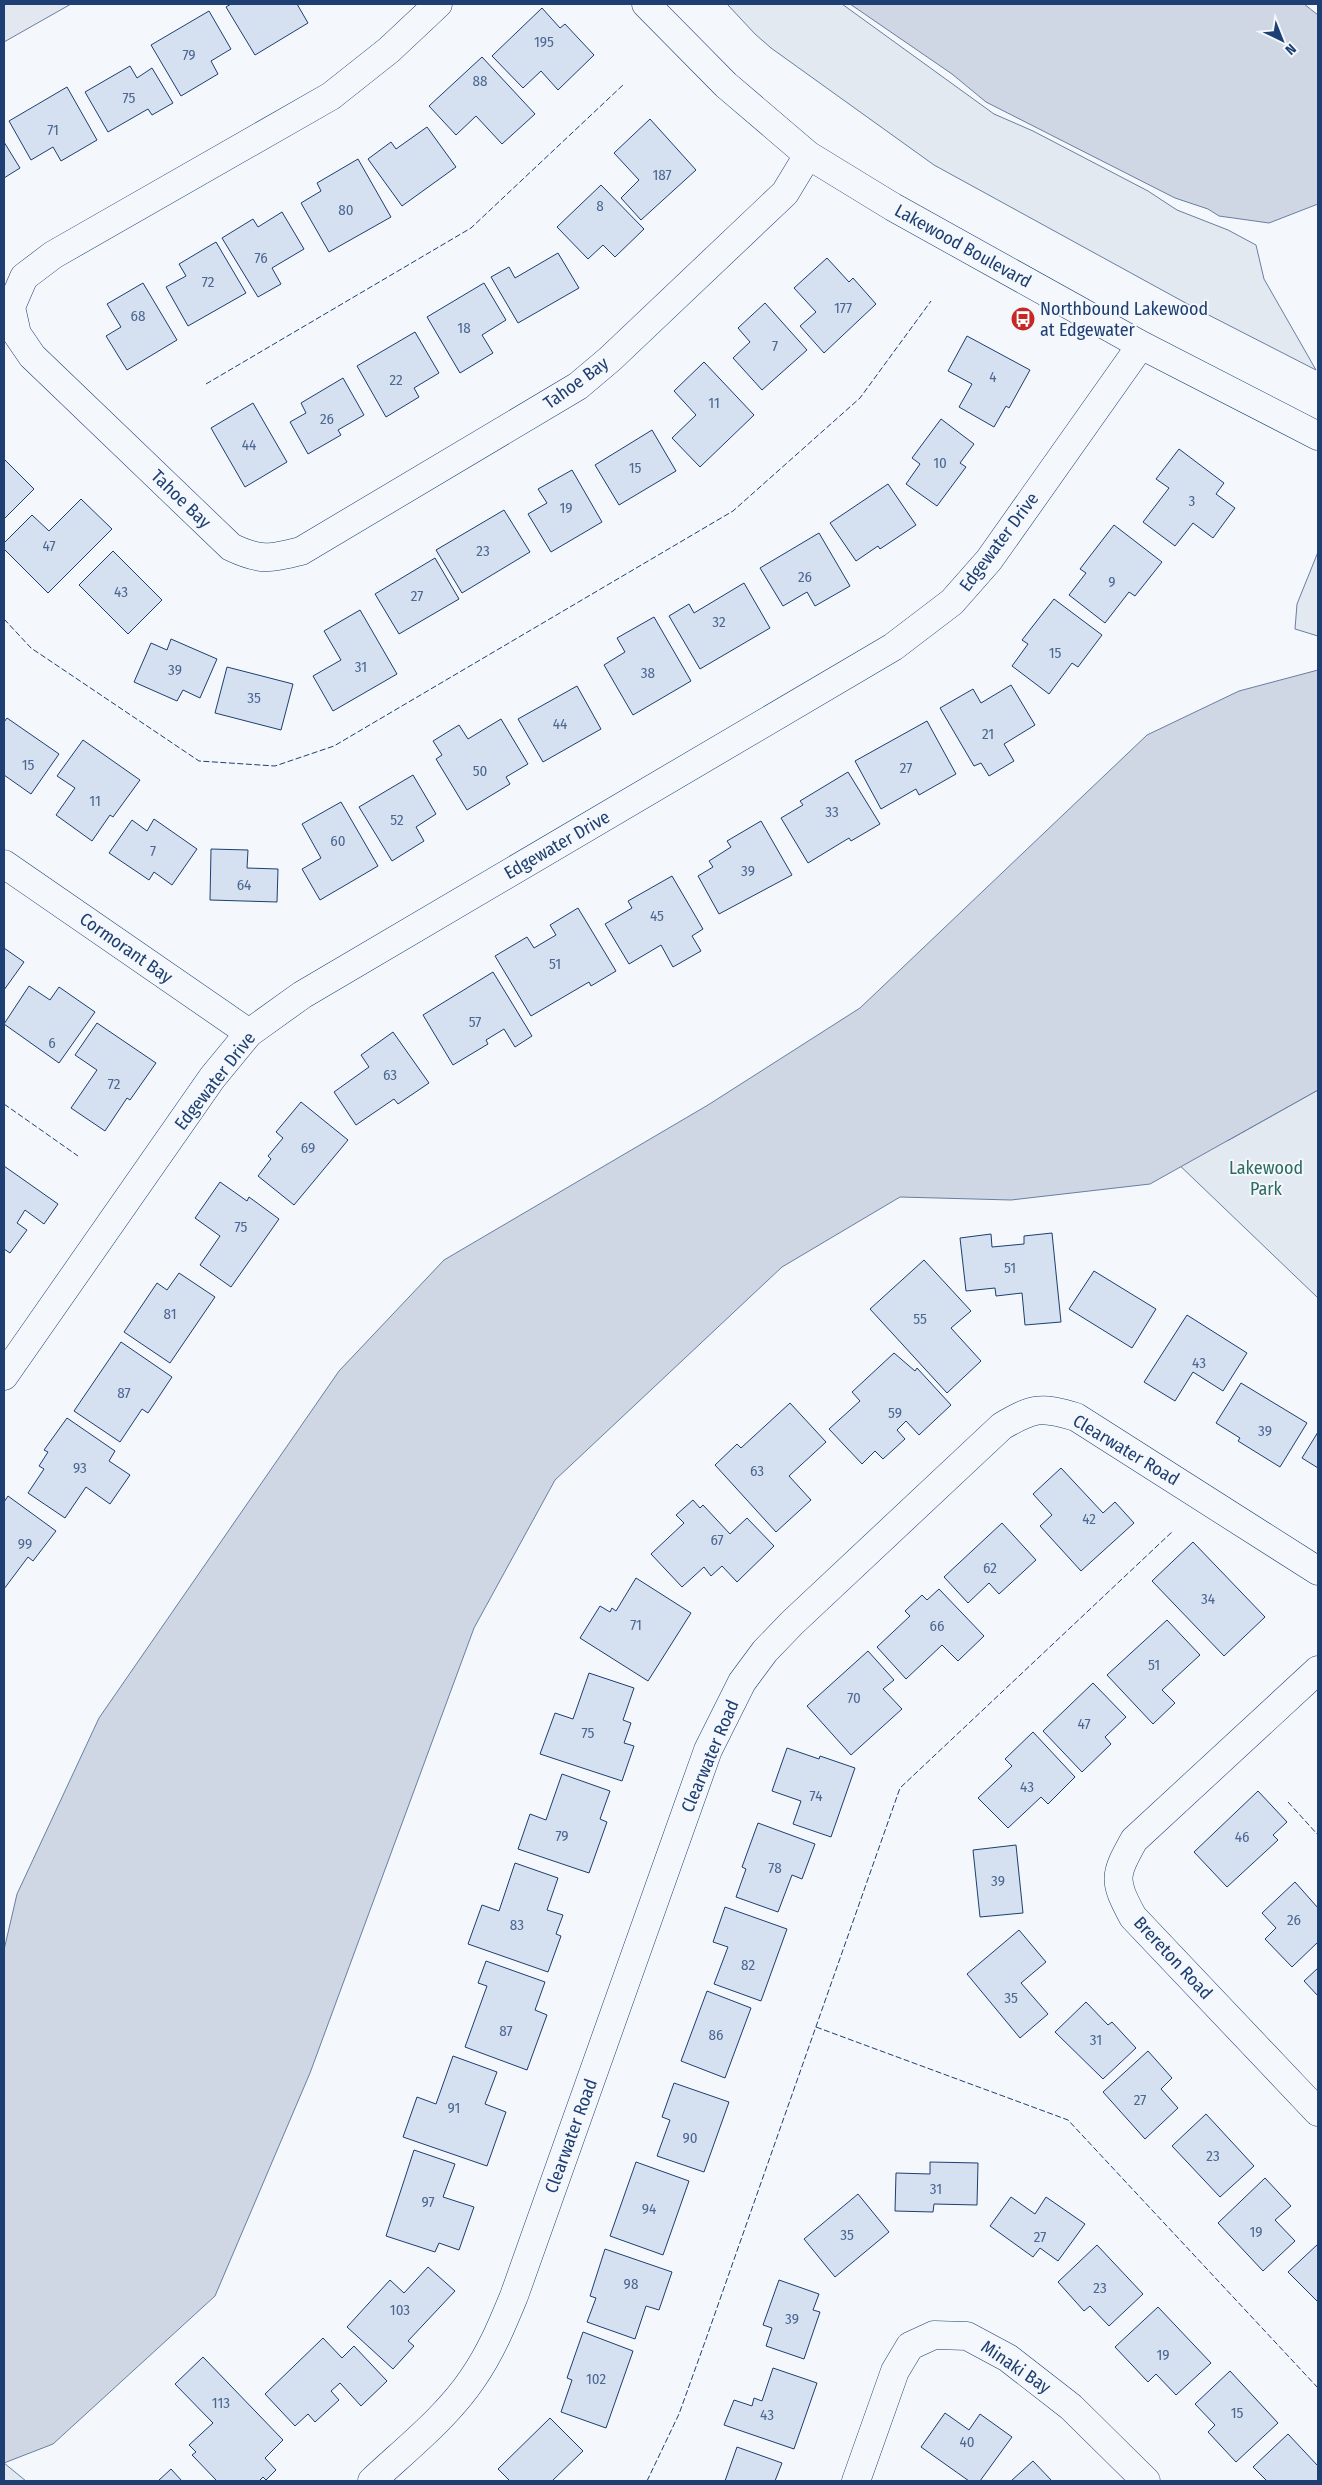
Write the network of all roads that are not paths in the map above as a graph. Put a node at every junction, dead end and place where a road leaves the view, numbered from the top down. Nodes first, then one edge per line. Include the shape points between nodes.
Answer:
1 (438, 4) edge
2 (646, 4) edge
3 (808, 155) junction
4 (1141, 345) junction
5 (1318, 436) edge
6 (4, 864) edge
7 (249, 1033) junction
8 (13, 1344) edge
9 (4, 1376) edge
10 (1318, 1570) edge
11 (1318, 1670) edge
12 (1318, 2112) edge
13 (372, 2481) edge
14 (856, 2481) edge
15 (1146, 2481) edge

1 - 3 street, Tahoe Bay via 389,50 331,96 53,255 24,277 11,307 17,334 32,356 231,547 252,557 276,558 301,551 578,386 784,193
2 - 3 street, Lakewood Boulevard via 726,84
3 - 4 street, Lakewood Boulevard via 893,207
4 - 5 street, Lakewood Boulevard
4 - 7 street, Edgewater Drive via 989,560 952,602 894,647 302,995
6 - 7 street, Cormorant Bay
7 - 8 street, Edgewater Drive
8 - 9 street, Edgewater Drive
10 - 13 street, Clearwater Road via 1076,1417 1053,1410 1028,1411 1002,1426 792,1622 742,1682 708,1750 495,2342 472,2380 441,2416
11 - 12 street, Brereton Road via 1134,1840 1119,1867 1118,1890 1133,1916
14 - 15 street, Minaki Bay via 895,2371 910,2346 934,2335 967,2336 1008,2358 1071,2407

